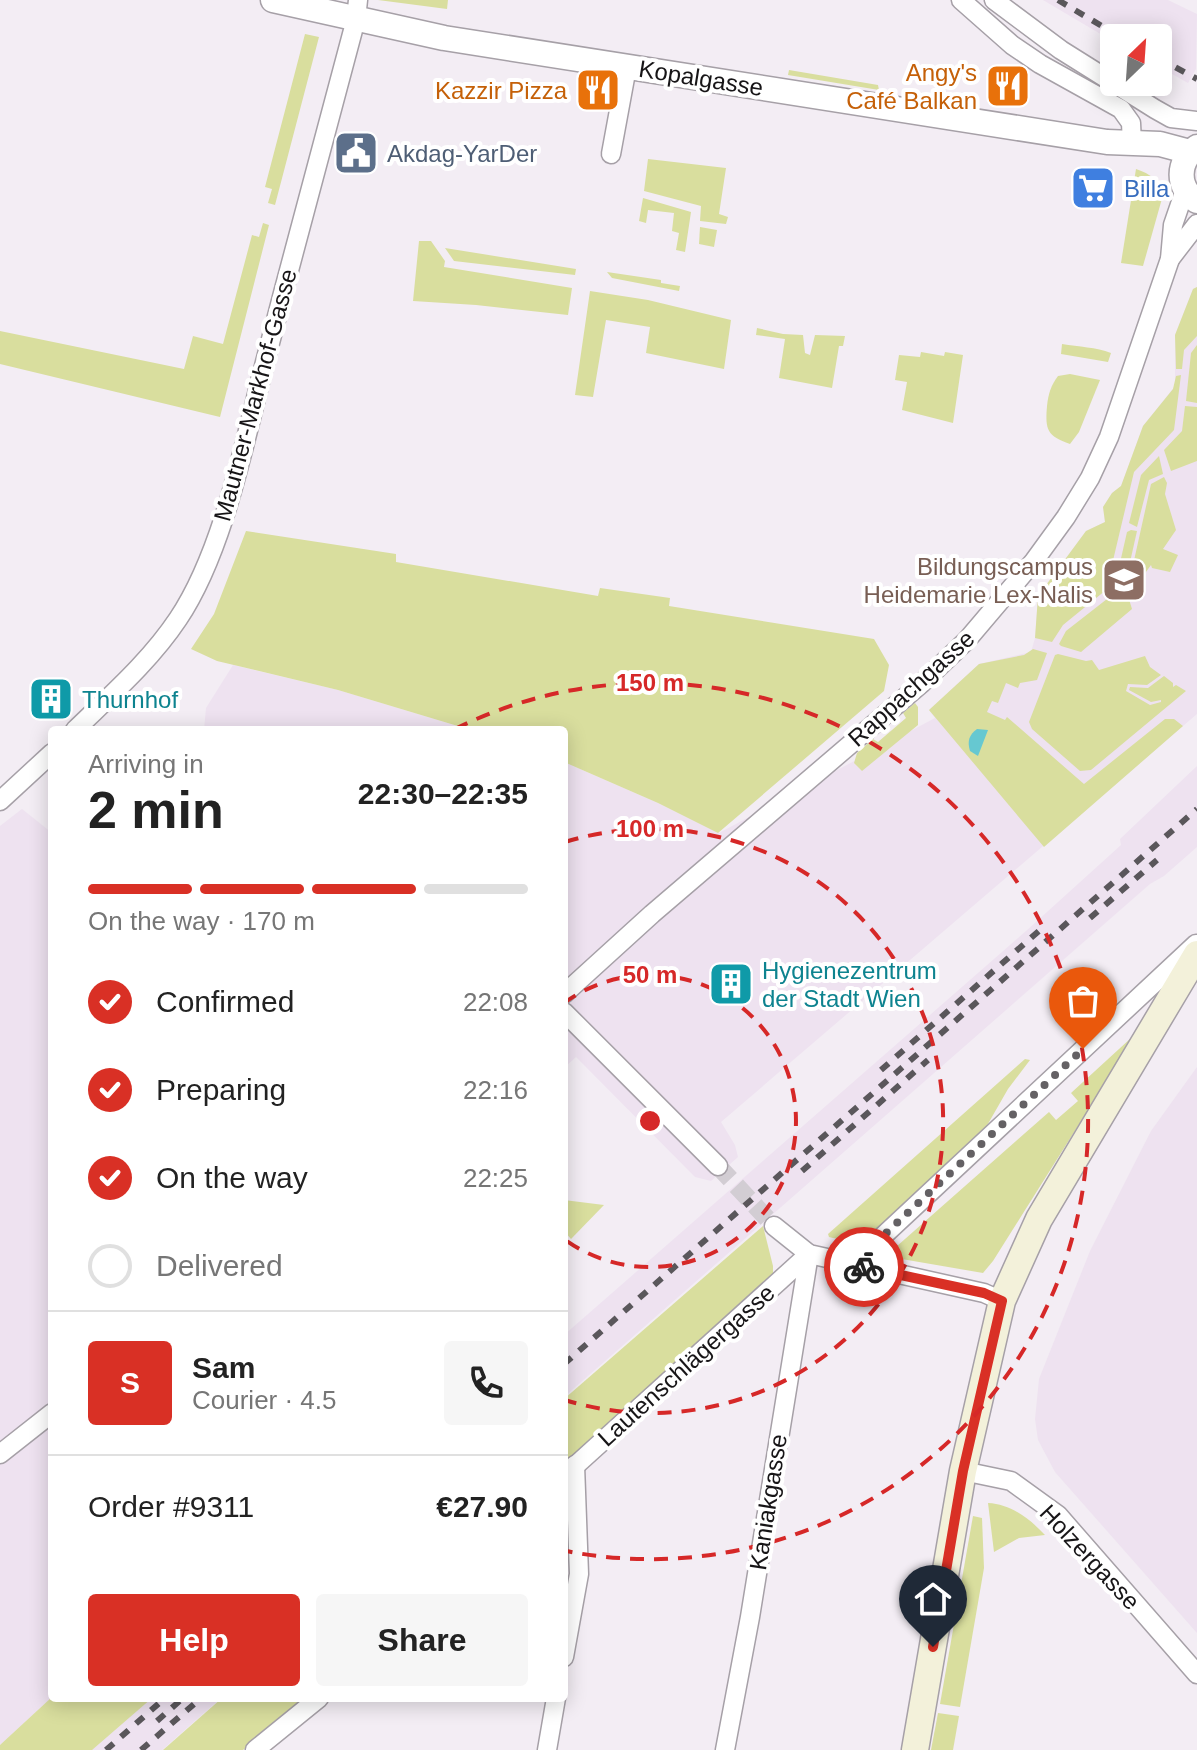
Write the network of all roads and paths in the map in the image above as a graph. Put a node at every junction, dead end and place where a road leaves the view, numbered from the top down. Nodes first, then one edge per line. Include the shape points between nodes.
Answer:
1 (273, 0) edge
2 (961, 0) edge
3 (994, 0) edge
4 (357, 9) edge
5 (627, 67) junction
6 (1197, 121) edge
7 (1132, 144) junction
8 (611, 154) dead end
9 (1190, 172) edge
10 (1197, 224) edge
11 (1170, 259) junction
12 (79, 726) edge
13 (48, 757) edge
14 (0, 801) edge
15 (1197, 943) edge
16 (1197, 954) edge
17 (568, 990) edge
18 (568, 1016) edge
19 (718, 1166) tunnel mouth
20 (774, 1226) tunnel mouth
21 (809, 1254) junction
22 (853, 1264) junction
23 (1002, 1301) junction
24 (48, 1416) edge
25 (0, 1454) edge
26 (570, 1470) edge
27 (963, 1471) junction
28 (568, 1635) edge
29 (1197, 1674) edge
30 (314, 1702) edge
31 (555, 1702) edge
32 (255, 1750) edge
33 (547, 1750) edge
34 (725, 1750) edge
35 (915, 1750) edge

1 - 4 street, Kopalgasse
2 - 7 street via 1012,45 1121,109 1131,123
3 - 6 street via 1155,109 1171,118
4 - 5 street, Kopalgasse via 444,38
4 - 12 street, Mautner-Markhof-Gasse via 233,480 204,569 157,647
5 - 7 street, Kopalgasse
5 - 8 street
7 - 9 street, Kopalgasse
9 - 11 street, Rappachgasse via 1173,225
10 - 11 street, Rappachgasse
11 - 17 street, Rappachgasse via 1096,464 1066,517 1008,594 922,683
13 - 14 street
15 - 22 street
16 - 23 main road via 1039,1219
18 - 19 street
20 - 21 street
21 - 22 street
21 - 26 street, Lautenschlägergasse
21 - 34 street, Kaniakgasse
22 - 23 street
23 - 27 main road
24 - 25 street
26 - 28 street via 579,1574
27 - 29 street, Holzergasse via 1011,1481 1058,1515
27 - 35 main road
30 - 32 street
31 - 33 street

